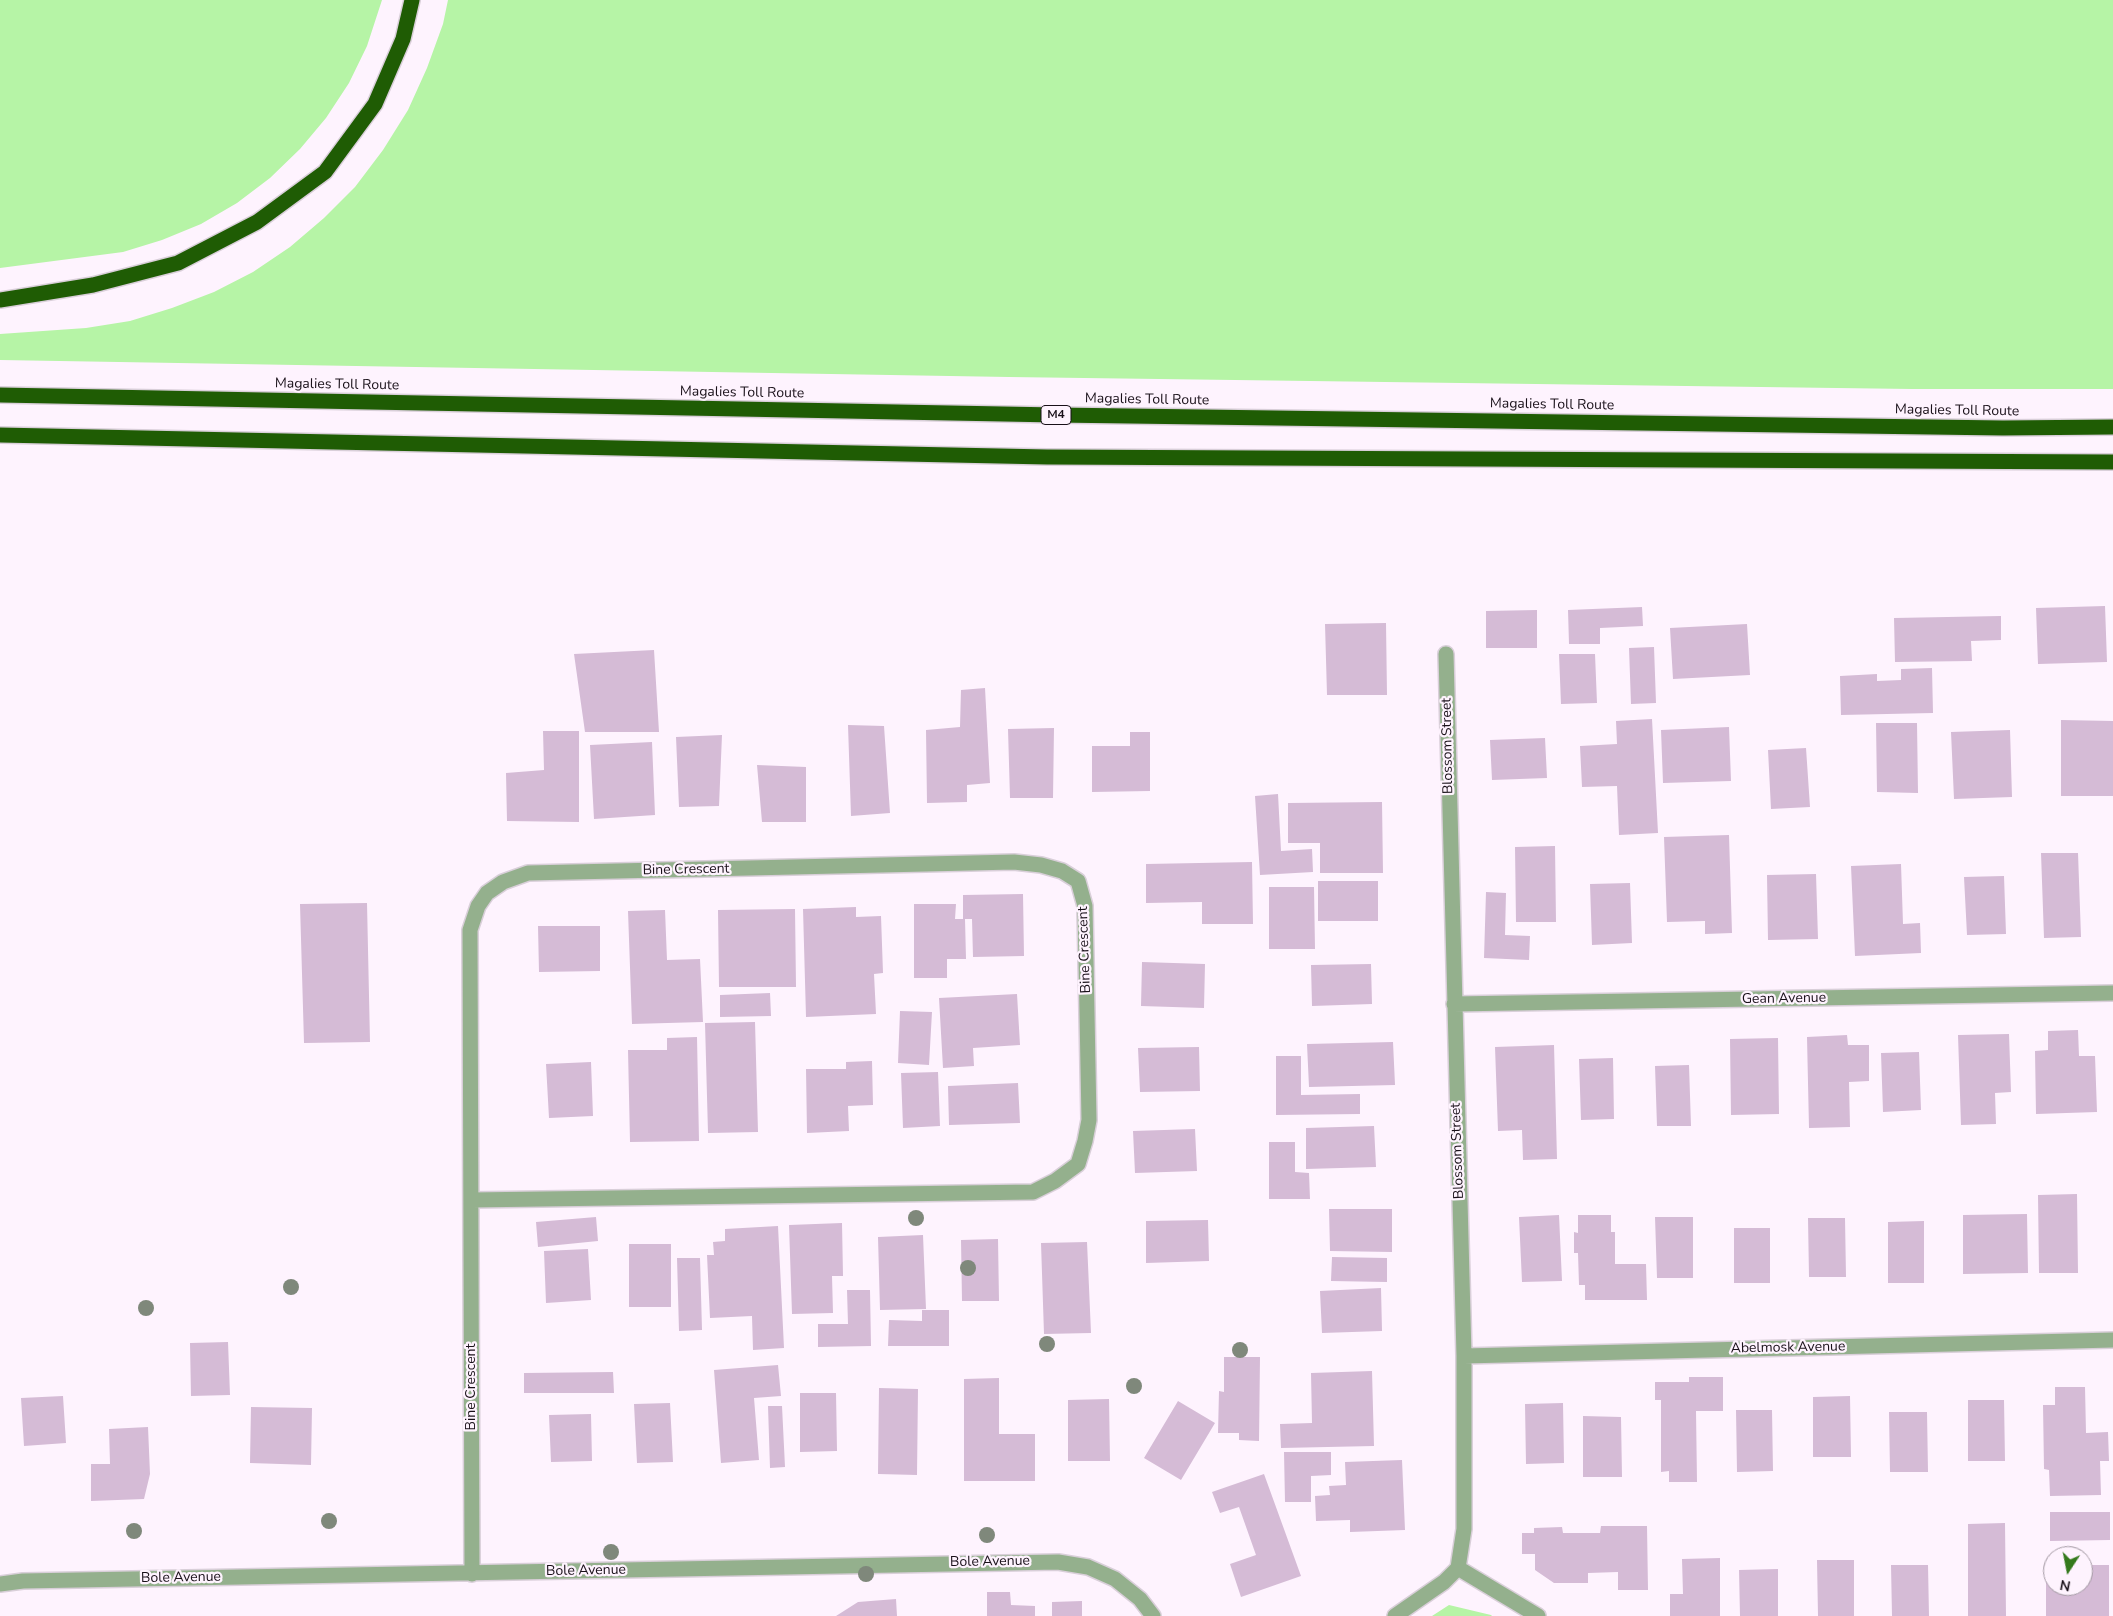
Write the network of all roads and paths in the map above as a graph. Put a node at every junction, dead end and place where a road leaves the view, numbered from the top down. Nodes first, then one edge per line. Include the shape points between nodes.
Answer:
1 (412, 0) edge
2 (0, 300) edge
3 (0, 395) edge
4 (2113, 427) edge
5 (0, 435) edge
6 (2113, 462) edge
7 (1446, 654) dead end
8 (2113, 993) edge
9 (1454, 1004) junction
10 (472, 1200) junction
11 (2113, 1340) edge
12 (1464, 1356) junction
13 (1458, 1568) junction
14 (472, 1574) junction
15 (0, 1584) edge
16 (1153, 1616) edge
17 (1395, 1616) edge
18 (1538, 1616) edge

1 - 2 highway via 403,39 375,104 325,172 257,222 178,263 93,285
3 - 4 highway, Magalies Toll Route / M4 via 1046,414
5 - 6 highway via 1047,457
7 - 9 street, Blossom Street
8 - 9 street, Gean Avenue
9 - 12 street, Blossom Street
10 - 10 street, Bine Crescent via 470,930 478,906 487,893 503,882 528,873 1014,862 1062,871 1078,881 1085,906 1089,1120 1078,1164 1055,1181 1033,1192
10 - 14 street, Bine Crescent
11 - 12 street, Abelmosk Avenue
12 - 13 street, Blossom Street via 1464,1529
13 - 17 street via 1444,1582
13 - 18 street
14 - 15 street, Bole Avenue
14 - 16 street, Bole Avenue via 1058,1562 1088,1567 1115,1579 1140,1599

